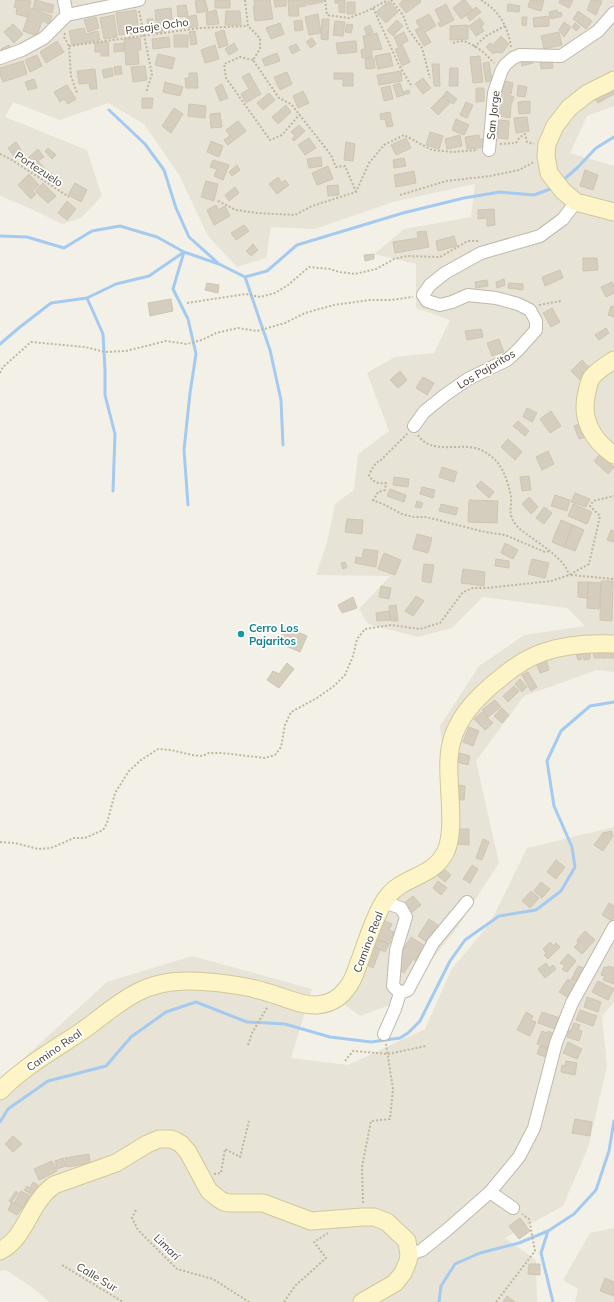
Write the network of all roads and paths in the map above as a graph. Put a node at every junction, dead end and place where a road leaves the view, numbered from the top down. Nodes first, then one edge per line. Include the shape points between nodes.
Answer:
1 (64, 0) edge
2 (138, 0) edge
3 (245, 0) edge
4 (325, 0) edge
5 (388, 0) edge
6 (391, 0) edge
7 (481, 0) edge
8 (373, 8) junction
9 (614, 13) edge
10 (67, 14) junction
11 (248, 26) junction
12 (505, 26) junction
13 (145, 36) junction
14 (453, 43) dead end
15 (474, 47) junction
16 (0, 58) edge
17 (513, 58) junction
18 (253, 60) junction
19 (501, 72) junction
20 (430, 78) dead end
21 (614, 80) edge
22 (412, 88) dead end
23 (77, 93) dead end
24 (146, 93) dead end
25 (300, 114) junction
26 (489, 150) junction
27 (546, 150) junction
28 (0, 154) edge
29 (356, 192) junction
30 (400, 195) dead end
31 (69, 197) dead end
32 (218, 201) dead end
33 (576, 202) junction
34 (614, 212) edge
35 (484, 242) dead end
36 (423, 295) junction
37 (561, 300) dead end
38 (187, 302) dead end
39 (524, 307) junction
40 (614, 360) edge
41 (0, 373) edge
42 (414, 426) junction
43 (614, 455) edge
44 (614, 496) edge
45 (550, 551) junction
46 (569, 575) junction
47 (614, 579) edge
48 (614, 644) edge
49 (0, 842) edge
50 (384, 902) junction
51 (467, 902) dead end
52 (614, 927) edge
53 (400, 993) junction
54 (267, 1007) dead end
55 (384, 1034) dead end
56 (248, 1045) dead end
57 (426, 1046) dead end
58 (388, 1054) junction
59 (345, 1061) dead end
60 (0, 1091) edge
61 (249, 1121) dead end
62 (200, 1175) junction
63 (490, 1192) junction
64 (513, 1208) joint
65 (136, 1210) dead end
66 (363, 1217) junction
67 (334, 1230) dead end
68 (0, 1251) edge
69 (409, 1255) junction
70 (62, 1265) dead end
71 (123, 1302) edge
72 (249, 1302) edge
73 (284, 1302) edge
74 (362, 1302) edge
75 (496, 1302) edge

1 - 10 street
2 - 10 street
2 - 13 path
3 - 11 path
4 - 8 path via 327,15 349,18
5 - 8 path
6 - 20 path via 422,48
7 - 12 path via 502,18
8 - 22 path
9 - 17 street via 598,31 561,56 520,55
10 - 16 street via 44,38
11 - 13 path, Pasaje Ocho via 200,28
11 - 18 path via 260,38 260,49
12 - 15 path via 486,36
12 - 17 path
13 - 23 path, Pasaje Ocho via 69,46 71,76
13 - 24 path via 152,74
14 - 15 path via 461,41
15 - 19 path via 484,53
17 - 19 street, San Jorge
18 - 25 path via 279,98 291,104
18 - 25 path via 240,57 224,64 226,78 270,140 282,134
19 - 26 street, San Jorge via 494,93
21 - 27 street via 588,93 569,108 555,126
25 - 29 path via 331,155 336,167 344,166
26 - 27 path via 497,143 516,143 525,134 527,142
26 - 29 path via 432,150 404,135 384,145 369,163
27 - 30 path via 519,170 446,181
27 - 33 street via 549,174
28 - 31 path, Portezuelo
29 - 32 path via 312,206 296,215 257,214 236,210
33 - 34 street
33 - 36 street via 563,219 540,236 481,253 446,272 430,285
35 - 38 path via 468,241 440,256 407,256 394,259 376,269 355,274 309,267 274,294 260,297 246,294
36 - 39 street via 428,301 440,305 468,294 496,298
36 - 41 path via 334,305 305,313 285,324 257,332 238,328 187,344 166,341 126,352 105,352 84,347 31,342 3,367
37 - 39 path
39 - 42 street, Los Pajaritos via 530,310 536,321 536,330 529,339 506,360 468,379 445,395 424,412
40 - 43 street via 590,378 584,414 595,437
42 - 45 path via 419,437 428,444 444,448 466,446 483,450 498,462 504,471 511,496 510,514 517,527
42 - 45 path via 377,462 371,472 370,476 374,482 386,483 385,490 378,492 373,500 402,514 504,535 545,552
44 - 46 path via 593,501 590,506 600,516 590,564
45 - 46 path
46 - 47 path
46 - 49 path via 551,581 473,588 463,592 440,623 420,629 391,625 365,629 357,639 345,675 317,698 291,712 285,725 281,747 275,755 265,758 222,753 192,756 158,749 129,771 115,793 103,830 51,848 38,849
48 - 50 street, Camino Real via 590,643 544,652 518,664 477,697 463,717 451,747 450,835 446,850 432,869 398,886
50 - 53 street via 401,908 406,917 396,950 393,986
50 - 60 street, Camino Real via 367,939 354,978 346,990 335,999 310,1005 230,985 187,981 160,984 135,994 31,1066
51 - 53 street via 433,943 408,990
52 - 63 street via 572,1002 556,1043 534,1128 519,1157
53 - 55 street
54 - 56 path
57 - 58 path
58 - 59 path via 352,1051
58 - 66 path via 393,1089 390,1119 371,1121 362,1167
61 - 62 path via 240,1157 225,1149 221,1173
62 - 66 street via 209,1191 224,1202 263,1203 311,1221
62 - 68 street via 181,1144 171,1139 159,1139 116,1163 54,1185 38,1200 20,1234
63 - 64 street
63 - 69 street via 422,1250
64 - 75 path via 529,1219 535,1251
65 - 72 path, Limarí via 132,1218 138,1230 177,1269 213,1279
66 - 69 street via 374,1217 387,1222 407,1241
67 - 73 path via 314,1242 326,1258 295,1286
69 - 74 street via 406,1268 395,1283
70 - 71 path, Calle Sur

